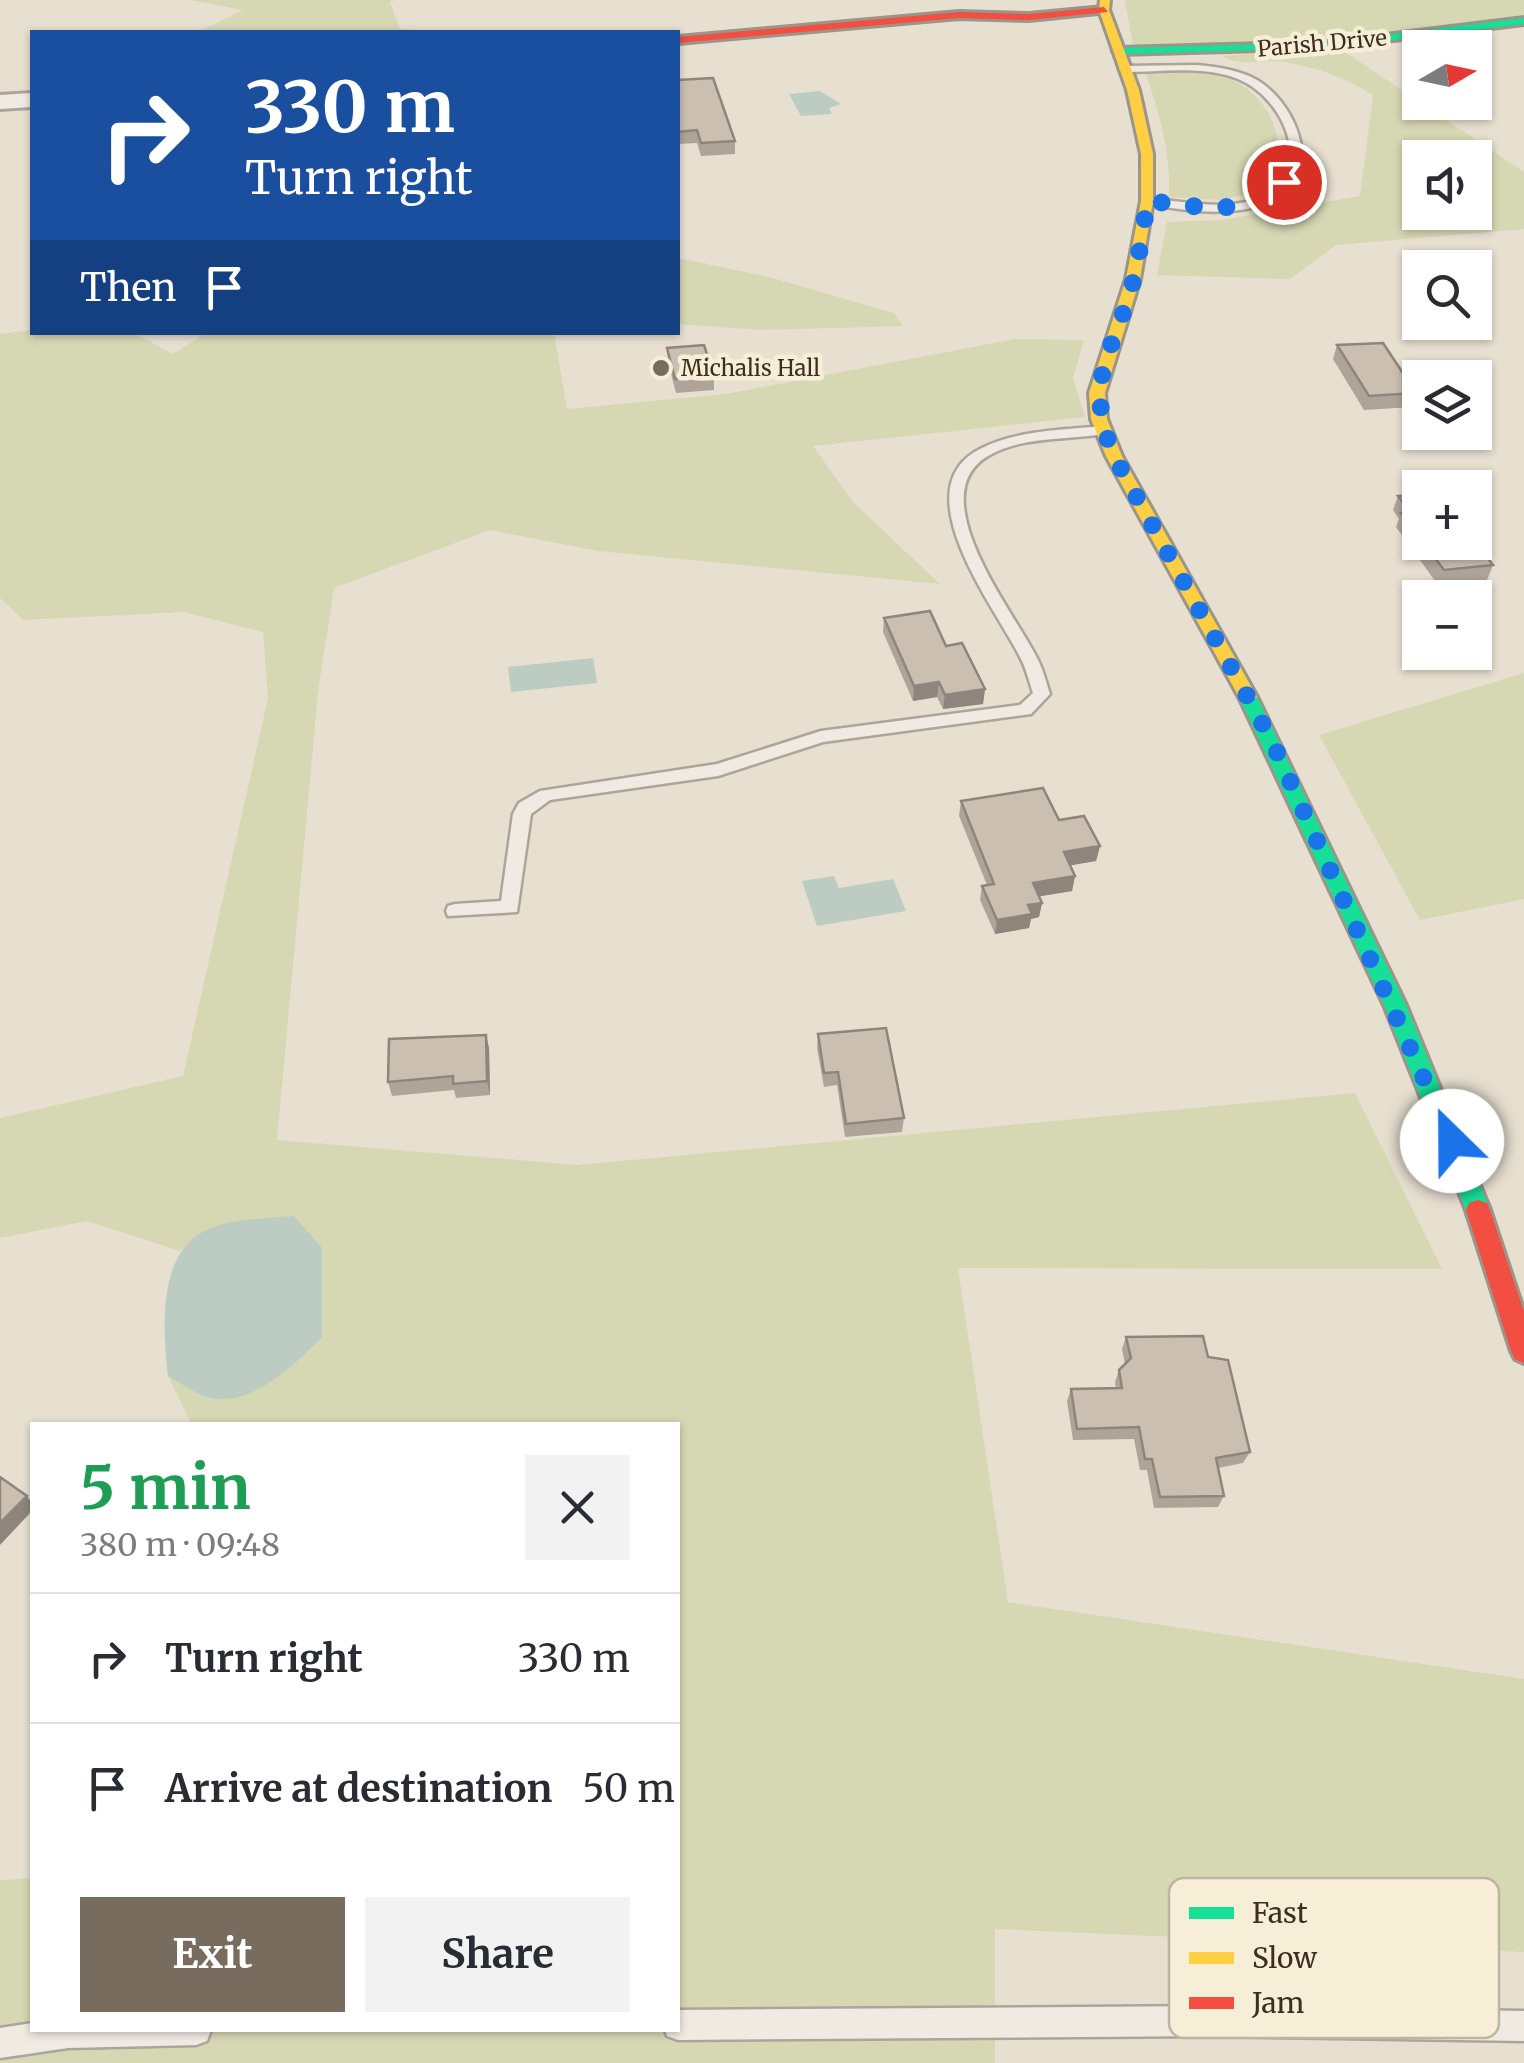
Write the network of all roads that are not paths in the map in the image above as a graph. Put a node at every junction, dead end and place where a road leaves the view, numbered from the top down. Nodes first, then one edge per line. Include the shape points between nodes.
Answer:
1 (968, 0) edge
2 (1104, 5) edge
3 (1001, 16) junction
4 (1524, 21) edge
5 (680, 40) edge
6 (1120, 56) junction
7 (30, 100) edge
8 (0, 102) edge
9 (1148, 201) junction
10 (1103, 430) junction
11 (455, 911) dead end
12 (1524, 1351) edge
13 (1169, 2021) edge
14 (680, 2025) edge
15 (1499, 2026) edge
16 (1524, 2026) edge
17 (132, 2032) edge
18 (0, 2044) edge

1 - 3 street
2 - 3 street
2 - 6 street
3 - 5 street
3 - 6 street via 1086,37
4 - 6 street, Parish Drive via 1314,46
6 - 9 street via 1146,154
6 - 9 lane via 1256,82 1280,102 1296,143 1294,166 1264,200 1217,207
7 - 8 street
9 - 10 street via 1133,279 1101,373
10 - 11 lane via 1013,441 977,455 958,479 956,514 1042,694 1025,710 821,737 718,770 546,795 522,814 510,907
10 - 12 street via 1272,741 1395,1005 1467,1175
13 - 14 lane
15 - 16 lane
17 - 18 lane

